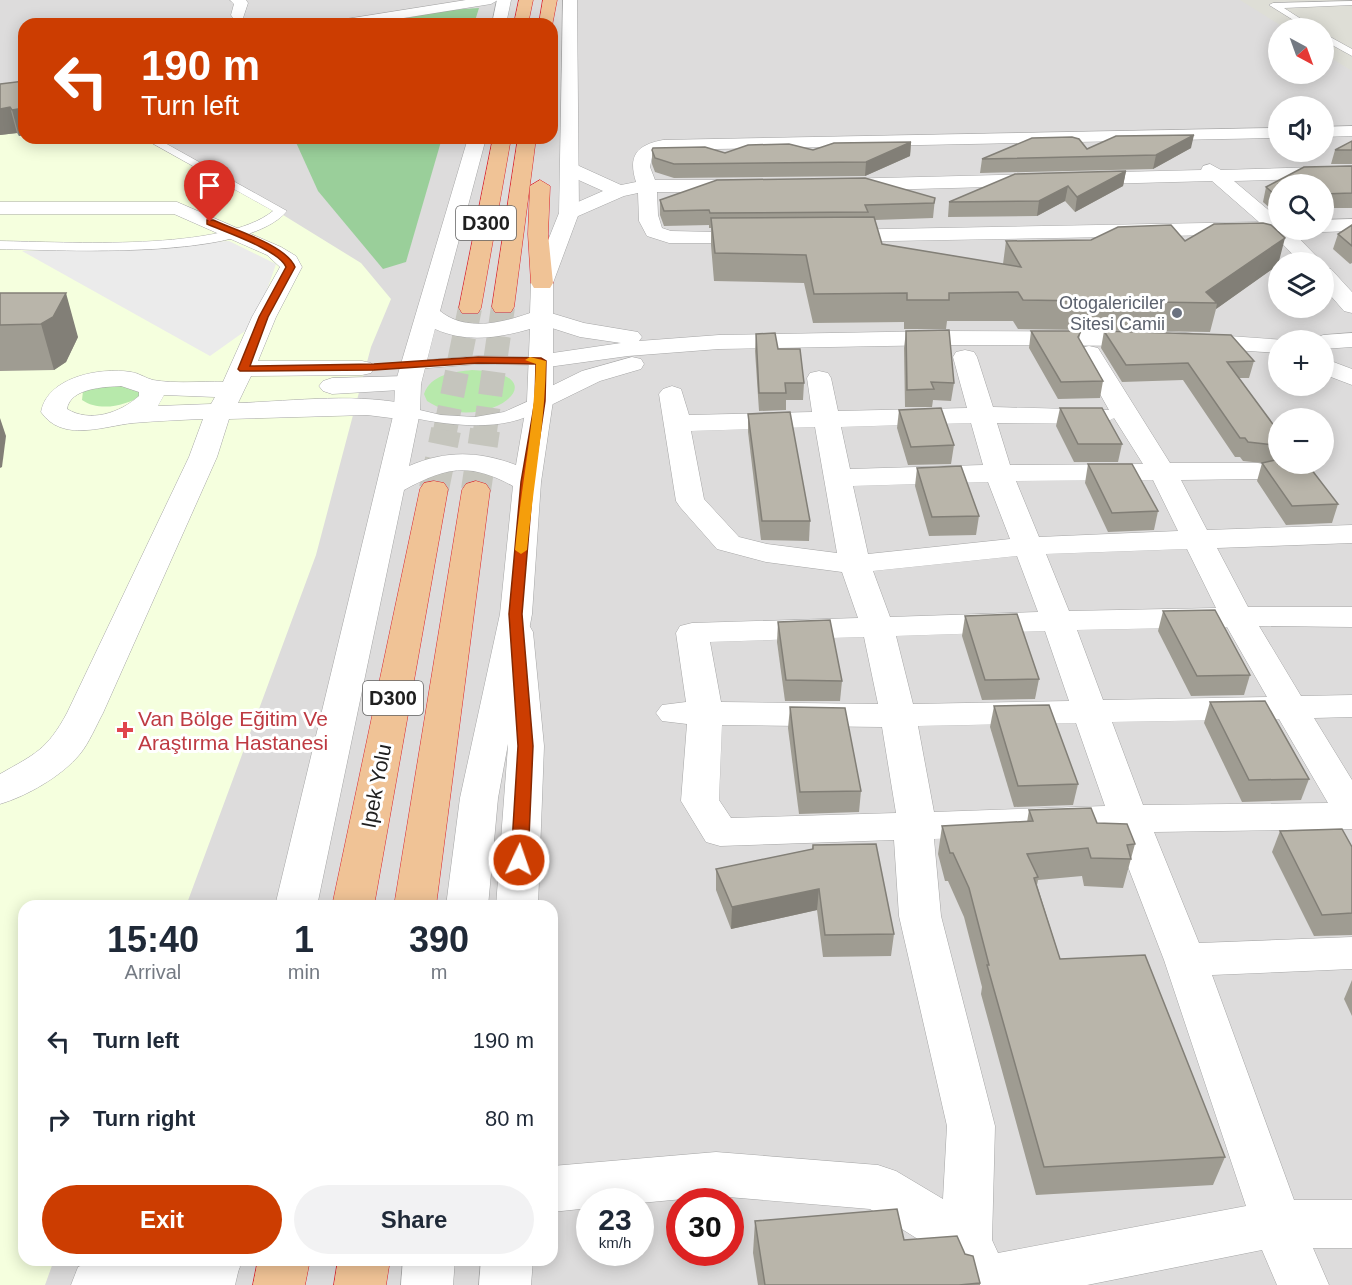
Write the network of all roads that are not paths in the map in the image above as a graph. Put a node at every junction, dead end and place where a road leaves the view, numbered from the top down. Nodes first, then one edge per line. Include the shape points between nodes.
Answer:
1 (237, 0) edge
2 (491, 0) edge
3 (504, 0) edge
4 (526, 0) edge
5 (550, 0) edge
6 (570, 0) edge
7 (1265, 0) edge
8 (1352, 3) edge
9 (1274, 6) junction
10 (238, 15) dead end
11 (378, 18) edge
12 (501, 18) edge
13 (522, 18) edge
14 (548, 18) edge
15 (1294, 18) edge
16 (1334, 42) edge
17 (1352, 53) edge
18 (1352, 131) edge
19 (1334, 132) edge
20 (1268, 134) edge
21 (1169, 136) junction
22 (906, 140) junction
23 (159, 144) edge
24 (475, 144) edge
25 (501, 144) edge
26 (526, 144) edge
27 (542, 144) edge
28 (570, 169) junction
29 (1352, 172) edge
30 (1218, 176) junction
31 (940, 182) junction
32 (826, 185) edge
33 (646, 186) junction
34 (758, 186) edge
35 (620, 191) junction
36 (951, 200) edge
37 (0, 208) edge
38 (569, 213) junction
39 (963, 218) edge
40 (1352, 225) edge
41 (1334, 226) edge
42 (237, 234) junction
43 (974, 235) junction
44 (775, 236) edge
45 (810, 236) edge
46 (1290, 240) edge
47 (0, 245) edge
48 (1302, 252) edge
49 (542, 283) junction
50 (1337, 284) edge
51 (1352, 306) edge
52 (503, 307) tunnel mouth
53 (470, 308) tunnel mouth
54 (427, 312) junction
55 (541, 317) junction
56 (1352, 340) edge
57 (770, 341) junction
58 (1334, 341) edge
59 (719, 342) junction
60 (1268, 344) edge
61 (1089, 353) edge
62 (965, 357) dead end
63 (541, 361) junction
64 (1334, 370) edge
65 (819, 378) dead end
66 (1352, 378) edge
67 (149, 387) junction
68 (410, 387) junction
69 (233, 390) junction
70 (540, 401) junction
71 (981, 415) junction
72 (124, 416) junction
73 (1126, 416) junction
74 (827, 418) junction
75 (1258, 471) dead end
76 (999, 472) junction
77 (1163, 473) junction
78 (838, 478) junction
79 (527, 482) junction
80 (391, 485) junction
81 (434, 489) tunnel mouth
82 (476, 490) tunnel mouth
83 (1352, 534) edge
84 (1196, 539) junction
85 (1026, 546) junction
86 (855, 564) junction
87 (516, 614) junction
88 (1236, 615) junction
89 (1352, 616) edge
90 (1057, 620) junction
91 (878, 628) junction
92 (1352, 706) edge
93 (1292, 708) junction
94 (1090, 712) junction
95 (690, 713) junction
96 (897, 715) junction
97 (0, 791) edge
98 (1352, 814) edge
99 (1129, 819) junction
100 (917, 825) junction
101 (297, 900) edge
102 (353, 900) edge
103 (416, 900) edge
104 (468, 900) edge
105 (517, 900) edge
106 (1352, 953) edge
107 (1185, 960) junction
108 (558, 1188) edge
109 (1277, 1224) junction
110 (1352, 1224) edge
111 (283, 1266) edge
112 (363, 1266) edge
113 (429, 1266) edge
114 (507, 1266) edge
115 (979, 1269) edge
116 (213, 1271) edge
117 (97, 1285) edge
118 (279, 1285) edge
119 (360, 1285) edge
120 (427, 1285) edge
121 (505, 1285) edge
122 (1303, 1285) edge

1 - 10 street via 241,3
2 - 11 street
3 - 12 street
4 - 13 highway
5 - 14 highway
6 - 28 street
7 - 9 lane
8 - 9 lane
9 - 15 lane
16 - 17 lane
18 - 19 street
20 - 21 street
21 - 22 street
21 - 30 street
22 - 31 street
22 - 33 street via 655,146 645,153 641,164
23 - 42 lane via 281,211 276,219
24 - 54 street
25 - 53 highway, D300
26 - 52 highway, D300
27 - 49 highway via 538,234
28 - 35 street
28 - 38 street
29 - 30 street
30 - 31 street
30 - 43 street via 1278,228
31 - 32 street
31 - 36 street
33 - 34 street
33 - 35 street
33 - 44 street via 646,219 654,232 669,237
35 - 38 street
37 - 42 street via 177,208
38 - 49 street
39 - 43 street
40 - 41 street
42 - 47 lane via 188,244
42 - 69 street via 274,250 291,267 264,317
43 - 45 street
46 - 48 street
49 - 55 street
50 - 51 street
54 - 55 street via 445,326 481,331
54 - 68 street
55 - 59 street via 580,330 608,334
55 - 63 street
56 - 58 street
57 - 59 street
57 - 60 street via 1172,339
57 - 70 street via 617,368
59 - 63 street
61 - 73 street
62 - 71 street
63 - 68 lane via 478,360
63 - 70 street
64 - 66 street
65 - 74 street
67 - 69 street
67 - 72 street via 153,392 151,399
67 - 72 street via 130,379 99,380 68,390 53,405 61,418 73,422
68 - 69 street
68 - 69 street via 367,407
68 - 70 lane via 438,420 493,420 527,410
68 - 80 street
69 - 72 street
69 - 97 street via 216,419 203,457 67,746 49,762
70 - 79 street
71 - 73 street
71 - 74 street
71 - 76 street
73 - 77 street
74 - 78 street
74 - 86 street via 675,409 690,501 728,543 766,553
75 - 77 street
76 - 77 street
76 - 78 street
76 - 85 street
77 - 84 street
78 - 86 street
79 - 80 street via 504,468 459,460 436,464
79 - 87 street
80 - 101 street
81 - 102 highway, Ipek Yolu / D300
82 - 103 highway, D300
83 - 84 street
84 - 85 street
84 - 88 street
85 - 86 street
85 - 90 street
86 - 91 street
87 - 104 street via 479,798
87 - 105 street via 526,746
88 - 89 street
88 - 90 street
88 - 93 street
90 - 91 street
90 - 94 street
91 - 95 street via 692,633
91 - 96 street
92 - 93 street
93 - 94 street
93 - 98 street
94 - 96 street
94 - 99 street
95 - 96 street
95 - 100 street via 700,801 720,832
96 - 100 street
98 - 99 street
99 - 100 street
99 - 107 street
100 - 115 street via 914,840 920,916 971,1126
106 - 107 street
107 - 109 street
108 - 115 street via 716,1174 878,1187
109 - 110 street
109 - 115 street
109 - 122 street
111 - 118 highway
112 - 119 highway
113 - 120 street
114 - 121 street
116 - 117 street via 137,1271

